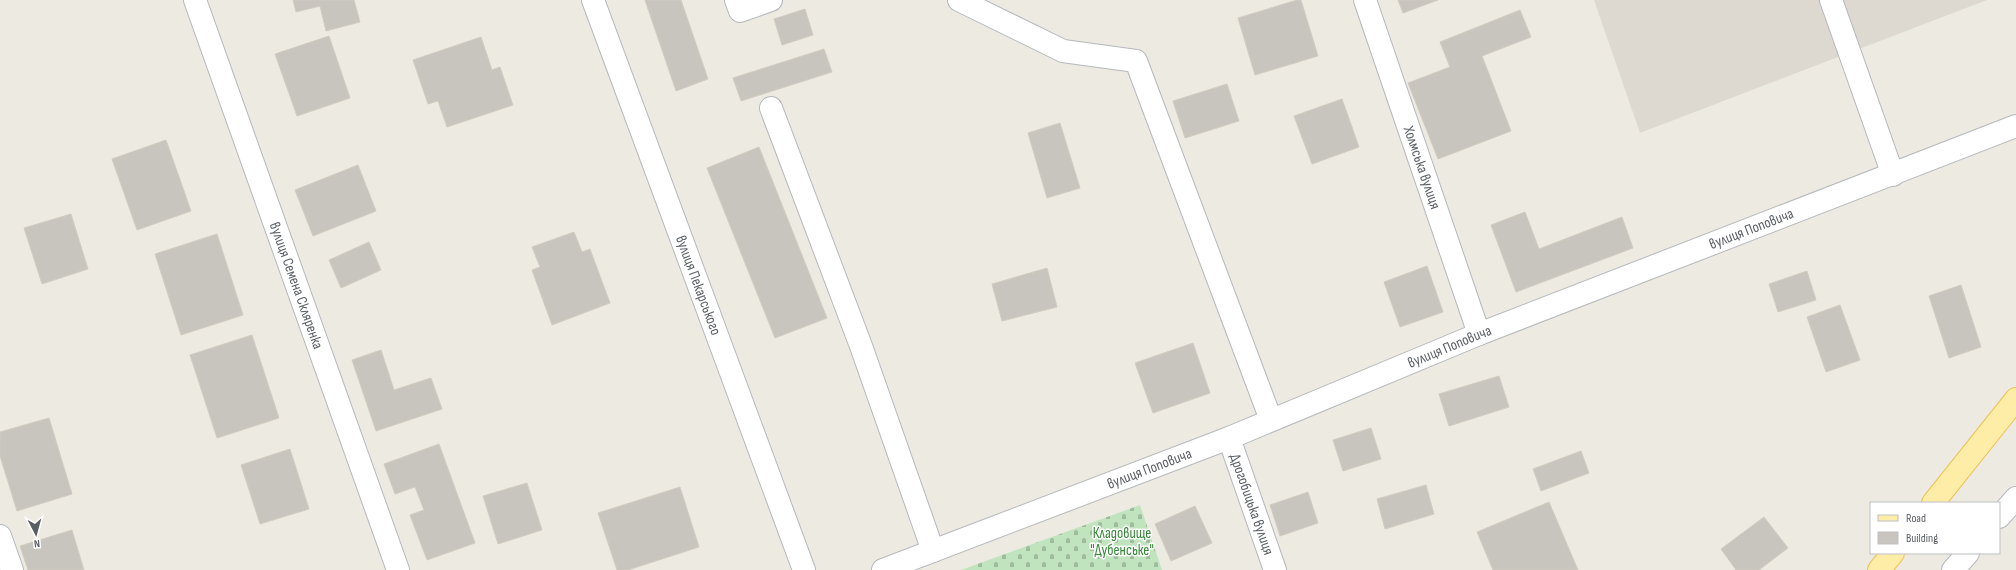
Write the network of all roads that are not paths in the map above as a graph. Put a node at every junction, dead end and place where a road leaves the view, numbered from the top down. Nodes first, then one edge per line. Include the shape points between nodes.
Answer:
1 (195, 0) edge
2 (593, 0) edge
3 (736, 0) edge
4 (772, 0) edge
5 (959, 0) edge
6 (1366, 0) edge
7 (1831, 0) edge
8 (771, 108) dead end
9 (2016, 126) edge
10 (1893, 175) junction
11 (1480, 334) junction
12 (2016, 399) edge
13 (1271, 420) junction
14 (1228, 438) junction
15 (2016, 498) edge
16 (1934, 502) edge
17 (2000, 517) edge
18 (0, 536) edge
19 (933, 551) junction
20 (1892, 554) edge
21 (1967, 554) edge
22 (12, 570) edge
23 (398, 570) edge
24 (804, 570) edge
25 (883, 570) edge
26 (1275, 570) edge
27 (1879, 570) edge
28 (1953, 570) edge

1 - 23 street, вулиця Семена Скляренка
2 - 24 street, вулиця Пекарського
3 - 4 street via 740,11
5 - 13 street via 1063,51 1136,61
6 - 11 street, Холмська вулиця
7 - 10 street
8 - 19 street via 861,346
9 - 10 street, вулиця Поповича
10 - 11 street, вулиця Поповича
11 - 13 street, вулиця Поповича
12 - 16 main road
13 - 14 street, вулиця Поповича
14 - 19 street, вулиця Поповича
14 - 26 street, Дрогобицька вулиця
15 - 17 street
18 - 22 street
19 - 25 street, вулиця Поповича
20 - 27 main road
21 - 28 street

